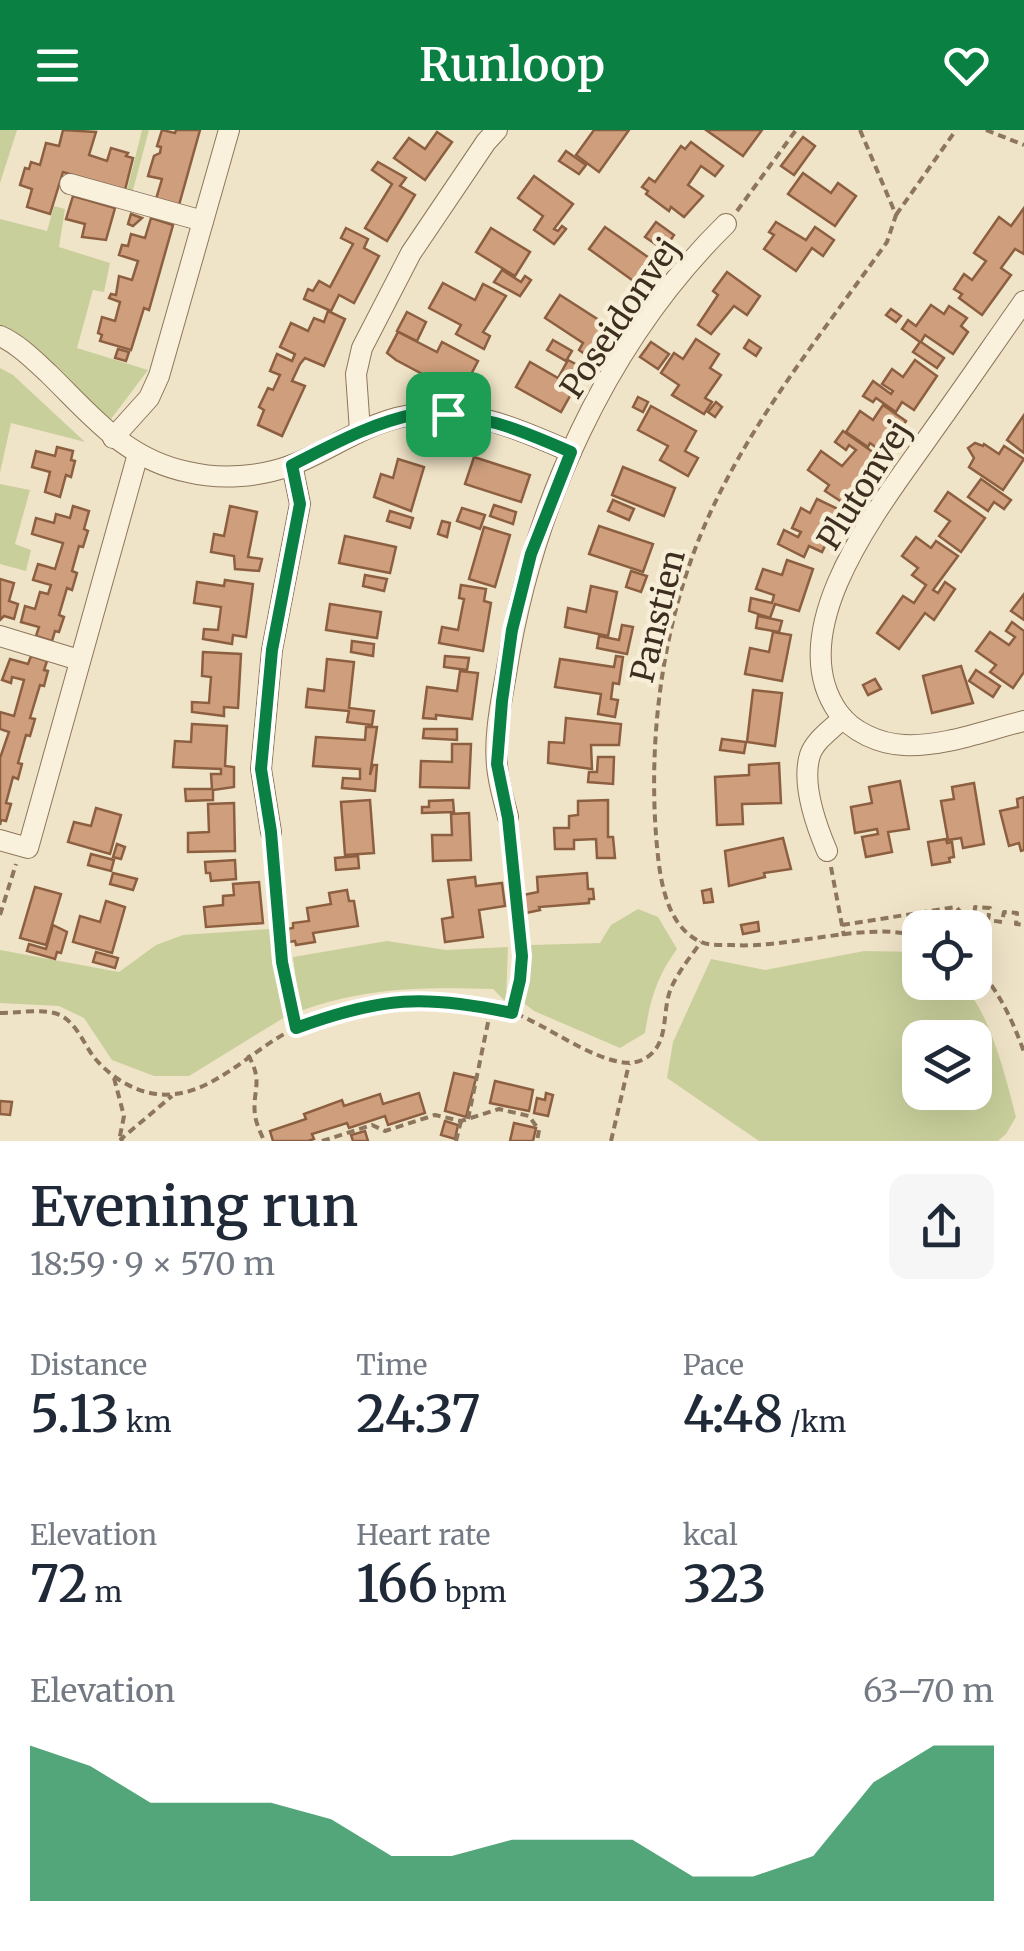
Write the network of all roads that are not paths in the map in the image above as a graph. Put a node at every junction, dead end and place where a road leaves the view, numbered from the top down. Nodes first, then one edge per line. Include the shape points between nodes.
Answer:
1 (230, 130) edge
2 (497, 130) edge
3 (70, 184) dead end
4 (203, 222) junction
5 (726, 224) road end
6 (1024, 301) edge
7 (0, 336) edge
8 (360, 431) junction
9 (113, 438) junction
10 (571, 452) junction
11 (138, 454) junction
12 (292, 465) junction
13 (0, 636) edge
14 (79, 660) junction
15 (843, 718) junction
16 (1024, 721) edge
17 (508, 818) road end
18 (271, 832) road end
19 (0, 840) edge
20 (827, 851) dead end

1 - 4 street
2 - 8 street via 411,253 362,348 356,374
3 - 4 street
4 - 9 street via 159,376 149,398
5 - 10 street, Poseidonvej via 690,260 639,332
6 - 15 street, Plutonvej via 866,527 845,568 820,649 824,689
7 - 9 street, Poseidonvej via 33,359
8 - 10 street, Poseidonvej via 403,416 481,417
8 - 12 street, Poseidonvej
9 - 11 street, Poseidonvej
10 - 17 street, Poseidonvej via 531,554 512,630 497,764
11 - 12 street, Poseidonvej via 216,477
11 - 14 street
12 - 18 street via 300,504 272,650 261,769
13 - 14 street
14 - 19 street via 28,848
15 - 16 street via 861,732 902,745
15 - 20 street via 810,756 814,821

